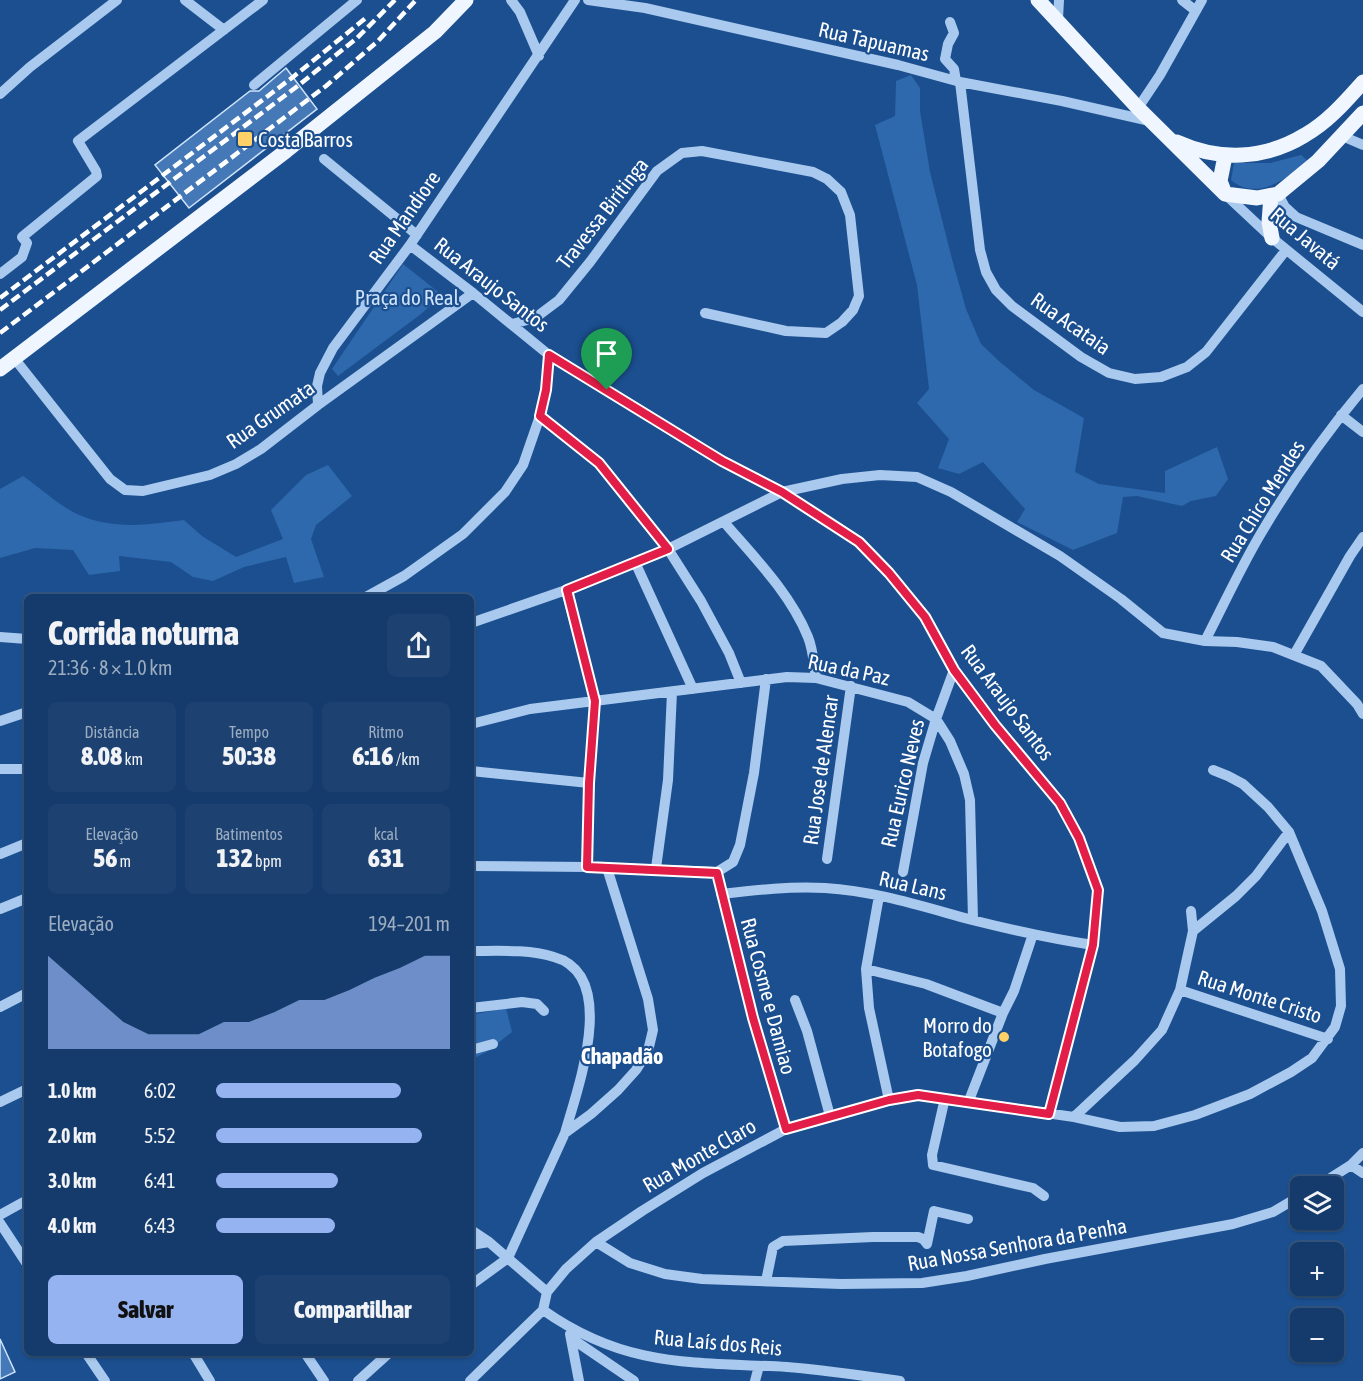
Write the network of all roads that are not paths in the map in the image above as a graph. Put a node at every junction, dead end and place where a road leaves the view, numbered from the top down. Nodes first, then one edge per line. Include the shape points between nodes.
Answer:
1 (117, 0) edge
2 (185, 0) edge
3 (263, 0) edge
4 (357, 0) edge
5 (466, 0) edge
6 (511, 0) edge
7 (575, 0) edge
8 (588, 0) edge
9 (1038, 0) edge
10 (1059, 0) edge
11 (1182, 0) edge
12 (1202, 0) edge
13 (1196, 11) junction
14 (1058, 19) junction
15 (952, 28) dead end
16 (224, 30) junction
17 (539, 56) junction
18 (958, 82) junction
19 (1363, 82) edge
20 (254, 86) dead end
21 (0, 94) edge
22 (1138, 108) junction
23 (1363, 113) edge
24 (1151, 121) junction
25 (1307, 135) junction
26 (1342, 136) junction
27 (1168, 138) junction
28 (1363, 145) edge
29 (1224, 156) junction
30 (1322, 156) junction
31 (324, 159) dead end
32 (1225, 194) junction
33 (1274, 195) junction
34 (417, 235) junction
35 (1272, 238) junction
36 (1363, 244) edge
37 (410, 245) junction
38 (1286, 250) junction
39 (0, 274) edge
40 (473, 292) junction
41 (1363, 312) edge
42 (705, 313) dead end
43 (512, 324) junction
44 (549, 355) junction
45 (14, 358) junction
46 (0, 369) edge
47 (1363, 389) edge
48 (318, 405) junction
49 (1341, 415) junction
50 (540, 416) junction
51 (1363, 432) edge
52 (782, 492) junction
53 (724, 522) junction
54 (1363, 537) edge
55 (668, 549) junction
56 (635, 562) junction
57 (567, 590) junction
58 (371, 594) edge
59 (474, 622) edge
60 (0, 637) edge
61 (24, 639) edge
62 (1205, 641) junction
63 (1294, 655) junction
64 (954, 670) junction
65 (816, 678) junction
66 (766, 679) junction
67 (741, 683) junction
68 (851, 686) junction
69 (693, 689) junction
70 (672, 692) junction
71 (595, 701) junction
72 (24, 713) edge
73 (1363, 714) edge
74 (936, 719) junction
75 (0, 721) edge
76 (474, 723) edge
77 (0, 769) edge
78 (24, 769) edge
79 (1213, 770) dead end
80 (474, 771) edge
81 (589, 783) junction
82 (1289, 832) junction
83 (24, 844) edge
84 (0, 854) edge
85 (827, 859) dead end
86 (474, 866) edge
87 (587, 867) junction
88 (607, 868) junction
89 (656, 868) junction
90 (903, 872) dead end
91 (717, 873) junction
92 (721, 894) junction
93 (879, 896) junction
94 (24, 899) edge
95 (0, 909) edge
96 (1191, 911) dead end
97 (974, 920) junction
98 (1193, 931) junction
99 (1033, 934) junction
100 (1093, 945) junction
101 (474, 951) edge
102 (866, 969) junction
103 (1180, 990) junction
104 (24, 995) edge
105 (795, 1000) dead end
106 (0, 1007) edge
107 (474, 1008) edge
108 (544, 1011) dead end
109 (1003, 1013) junction
110 (1328, 1039) junction
111 (493, 1044) dead end
112 (474, 1049) edge
113 (24, 1090) edge
114 (945, 1098) junction
115 (889, 1100) junction
116 (0, 1102) edge
117 (968, 1103) junction
118 (1049, 1114) junction
119 (830, 1116) junction
120 (1074, 1117) junction
121 (786, 1129) junction
122 (565, 1133) junction
123 (1363, 1152) edge
124 (1351, 1165) junction
125 (1363, 1173) edge
126 (1334, 1176) edge
127 (1044, 1196) dead end
128 (24, 1202) edge
129 (1290, 1202) edge
130 (0, 1215) edge
131 (968, 1219) dead end
132 (0, 1224) edge
133 (474, 1232) edge
134 (489, 1242) junction
135 (596, 1242) junction
136 (474, 1244) edge
137 (508, 1258) junction
138 (24, 1260) edge
139 (766, 1281) junction
140 (474, 1283) edge
141 (547, 1292) junction
142 (543, 1310) junction
143 (569, 1333) junction
144 (88, 1356) edge
145 (195, 1356) edge
146 (307, 1356) edge
147 (386, 1356) edge
148 (759, 1366) junction
149 (821, 1376) edge
150 (882, 1380) edge
151 (105, 1381) edge
152 (210, 1381) edge
153 (324, 1381) edge
154 (358, 1381) edge
155 (470, 1381) edge
156 (579, 1381) edge
157 (634, 1381) edge
158 (755, 1381) edge
159 (900, 1381) edge

1 - 21 street
2 - 16 street
3 - 16 street
4 - 20 street
5 - 45 main road via 435,32 285,151
6 - 17 street
7 - 17 street, Rua Mandiore
8 - 18 street, Rua Tapuamas via 898,65
9 - 14 main road
10 - 14 street
11 - 13 street
12 - 13 street
13 - 22 street
14 - 22 main road
15 - 18 street, Rua Acataia via 945,59
16 - 39 street via 78,141 97,176 22,237 27,243 22,257
17 - 34 street, Rua Mandiore
18 - 24 street, Rua Tapuamas
18 - 38 street, Rua Acataia via 986,272 996,291 1012,306 1109,373 1135,379 1161,377 1187,367 1206,352
19 - 25 main road via 1338,110
22 - 24 main road
23 - 26 main road
24 - 27 main road
25 - 29 main road via 1278,148
25 - 30 main road via 1319,142
26 - 28 street
26 - 30 main road
27 - 29 main road
27 - 32 main road
29 - 32 main road via 1220,181
30 - 33 main road
31 - 34 street
32 - 33 main road via 1257,198
32 - 35 street, Rua Javatá
33 - 35 main road via 1269,222
33 - 36 street via 1296,217
34 - 37 street, Rua Mandiore
35 - 38 street, Rua Javatá
37 - 40 street, Rua Araujo Santos
37 - 48 street, Rua Mandiore via 326,360 317,386
38 - 41 street, Rua Javatá
40 - 43 street, Rua Araujo Santos
40 - 48 street, Rua Grumata
42 - 43 street, Travessa Biritinga via 786,331 826,333 842,322 859,296 850,215 841,192 813,172 702,151 682,153 657,171 559,300 535,318
43 - 44 street, Rua Araujo Santos
44 - 50 street, Rua Araujo Santos
44 - 52 street, Rua Araujo Santos via 722,461
45 - 46 main road
45 - 48 street, Rua Grumata via 110,479 125,490 143,491 210,475 236,464
47 - 49 street, Rua Chico Mendes
49 - 51 street
49 - 62 street, Rua Chico Mendes via 1260,535
50 - 55 street via 599,463
50 - 58 street, Rua Araujo Santos via 523,465 505,492 463,534
52 - 53 street
52 - 62 street via 842,479 879,475 917,477 951,492 1060,556 1163,633
52 - 64 street, Rua Araujo Santos via 859,542 889,573 925,617
53 - 55 street
53 - 65 street via 770,575 797,614 809,639
54 - 63 street
55 - 56 street
55 - 67 street via 712,621
56 - 57 street
56 - 69 street
57 - 59 street
57 - 71 street
60 - 61 street
62 - 63 street via 1273,646
63 - 73 street via 1321,666
64 - 74 street, Rua Eurico Neves
64 - 100 street, Rua Araujo Santos via 1060,803 1079,838 1098,890
65 - 66 street, Rua da Paz
65 - 68 street, Rua da Paz
66 - 67 street, Rua da Paz
66 - 91 street via 740,845 733,862
67 - 69 street, Rua da Paz
68 - 74 street, Rua da Paz via 908,702
68 - 85 street, Rua Jose de Alencar
69 - 70 street, Rua da Paz
70 - 71 street, Rua da Paz
70 - 89 street via 668,780
71 - 76 street, Rua da Paz via 530,709
71 - 81 street
72 - 75 street
74 - 90 street, Rua Eurico Neves via 923,763
74 - 97 street, Rua da Paz via 964,774 970,800
77 - 78 street
79 - 82 street via 1243,784
80 - 81 street
81 - 87 street
82 - 98 street via 1256,876
82 - 110 street via 1322,911 1340,969 1341,1006
83 - 84 street
86 - 87 street
87 - 88 street
88 - 89 street
88 - 122 street via 648,999 653,1030 648,1052 636,1070 591,1114
89 - 91 street
91 - 92 street, Rua Cosme e Damiao
92 - 93 street, Rua Lans via 825,888
92 - 121 street, Rua Cosme e Damiao
93 - 97 street, Rua Lans
93 - 102 street
94 - 95 street
96 - 98 street
97 - 99 street, Rua Lans
98 - 103 street
99 - 100 street, Rua Lans
99 - 109 street
100 - 118 street, Rua Araujo Santos
101 - 122 street via 529,952 556,957 585,982 591,1018 585,1062
102 - 109 street via 926,984
102 - 115 street via 871,1018
103 - 110 street, Rua Monte Cristo
103 - 120 street via 1162,1030
104 - 106 street
105 - 119 street
107 - 108 street via 522,1002 537,1004
109 - 117 street
110 - 120 street, Rua Monte Claro via 1312,1058 1291,1072 1250,1094 1195,1115 1154,1126 1120,1127
111 - 112 street
113 - 116 street
114 - 115 street, Rua Monte Claro via 918,1095
114 - 117 street, Rua Monte Claro
114 - 127 street via 933,1165 1033,1188
115 - 119 street, Rua Monte Claro
117 - 118 street, Rua Monte Claro
118 - 120 street, Rua Monte Claro
119 - 121 street, Rua Monte Claro
121 - 135 street, Rua Monte Claro via 703,1173
122 - 137 street
123 - 124 street
124 - 125 street
124 - 126 street
128 - 130 street
129 - 139 street, Rua Nossa Senhora da Penha via 1273,1212 1233,1224 922,1283
131 - 139 street via 934,1211 927,1244 918,1237 783,1241 773,1247
132 - 138 street
133 - 134 street
134 - 136 street
134 - 137 street
135 - 139 street, Rua Nossa Senhora da Penha via 630,1263 665,1274
135 - 141 street, Rua Monte Claro
137 - 140 street
137 - 141 street
141 - 142 street
142 - 143 street, Rua Laís dos Reis
142 - 155 street
143 - 148 street, Rua Laís dos Reis via 658,1359
143 - 156 street
143 - 157 street
144 - 151 street
145 - 152 street
146 - 153 street
147 - 154 street
148 - 149 street, Rua Laís dos Reis
148 - 158 street
149 - 150 street, Rua Laís dos Reis
150 - 159 street, Rua Laís dos Reis

